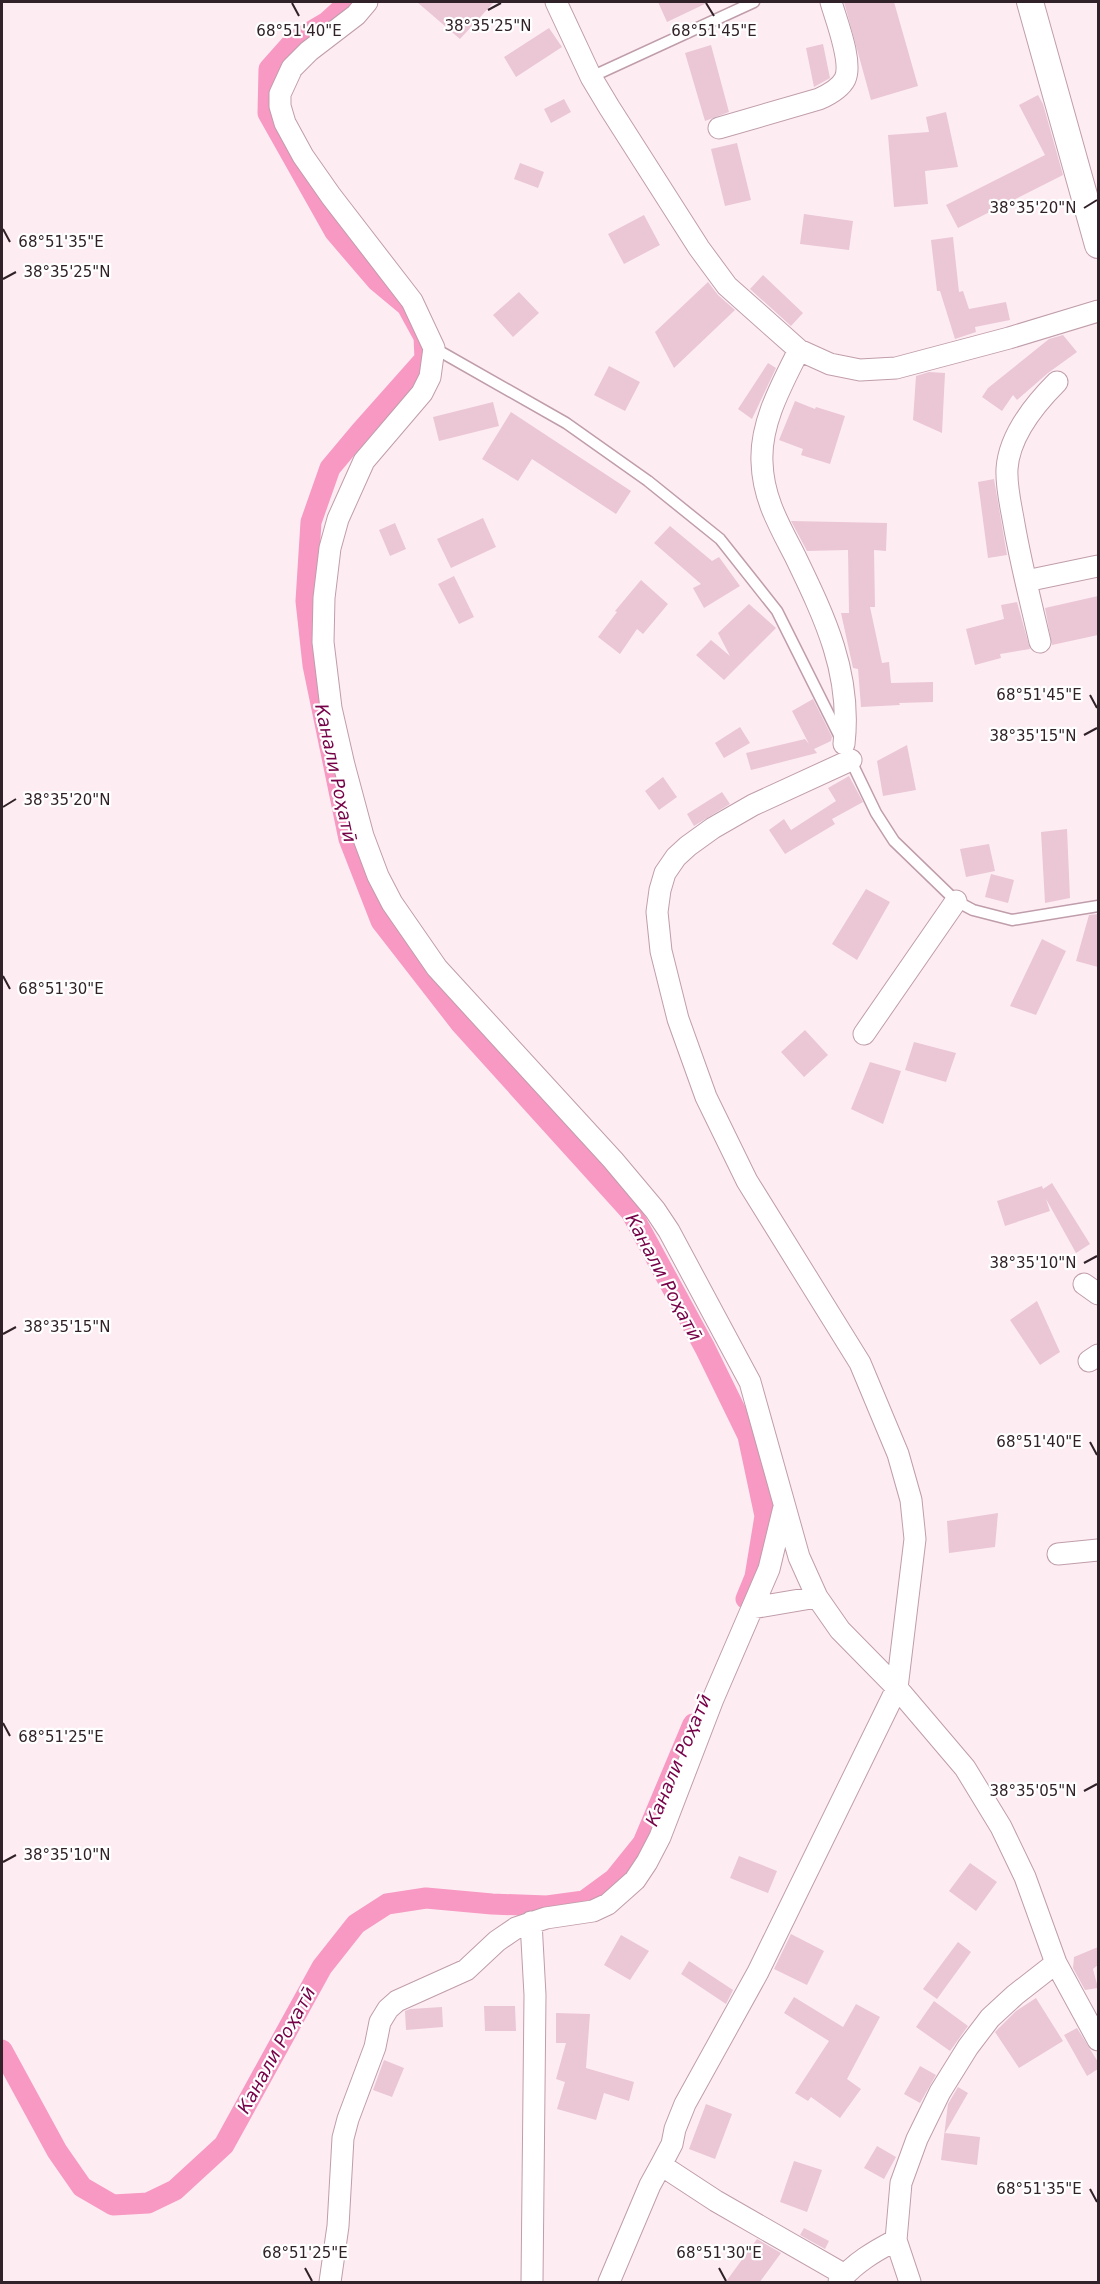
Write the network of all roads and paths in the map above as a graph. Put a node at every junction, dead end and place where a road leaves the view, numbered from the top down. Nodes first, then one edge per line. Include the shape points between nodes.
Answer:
1 (367, 2) edge
2 (556, 2) edge
3 (754, 2) edge
4 (831, 2) edge
5 (1030, 2) edge
6 (591, 76) junction
7 (719, 128) dead end
8 (1098, 245) edge
9 (1098, 311) edge
10 (434, 348) junction
11 (799, 350) junction
12 (1057, 382) dead end
13 (1098, 566) edge
14 (1026, 581) junction
15 (1040, 642) dead end
16 (847, 752) junction
17 (956, 901) junction
18 (1098, 906) edge
19 (864, 1034) dead end
20 (784, 1504) junction
21 (1098, 1550) edge
22 (1058, 1554) dead end
23 (817, 1597) junction
24 (752, 1608) junction
25 (897, 1688) junction
26 (531, 1922) junction
27 (1056, 1963) junction
28 (1098, 2040) edge
29 (661, 2165) junction
30 (896, 2240) junction
31 (842, 2279) edge
32 (330, 2283) edge
33 (532, 2283) edge
34 (609, 2283) edge
35 (910, 2283) edge

1 - 10 street via 292,68 280,94 280,106 303,156 412,301
2 - 6 street
3 - 6 lane
4 - 7 street via 846,58 844,80 819,99
5 - 8 street
6 - 11 street via 727,286
9 - 11 street via 896,368 860,370 830,364
10 - 16 lane via 566,423 648,481 720,539 777,611
10 - 20 street via 430,377 422,393 364,461 338,519 330,548 323,642 331,708 363,836 387,894 436,968 613,1160 669,1231 750,1382
11 - 16 street via 776,397 765,432 762,461 767,501 834,644 844,685
12 - 14 street via 1023,424 1007,467
13 - 14 street
14 - 15 street
16 - 17 lane via 894,842
16 - 25 street via 688,846 665,873 657,912 661,951 678,1019 706,1097 747,1181 860,1363 898,1454 911,1500 915,1539
17 - 18 lane via 973,910 1012,920
17 - 19 street
20 - 23 street via 799,1557
20 - 24 street via 769,1569
21 - 22 street
23 - 24 street
23 - 25 street via 840,1630
24 - 26 street via 647,1862 608,1904 592,1911
25 - 27 street via 964,1768 1000,1827 1037,1907
25 - 29 street via 758,1972 685,2104
26 - 32 street via 497,1941 466,1970 397,2001 380,2022 343,2138
26 - 33 street via 536,1995
27 - 28 street
27 - 30 street via 990,2018 940,2092 901,2183
29 - 31 street
29 - 34 street
30 - 31 street via 871,2253
30 - 35 street

